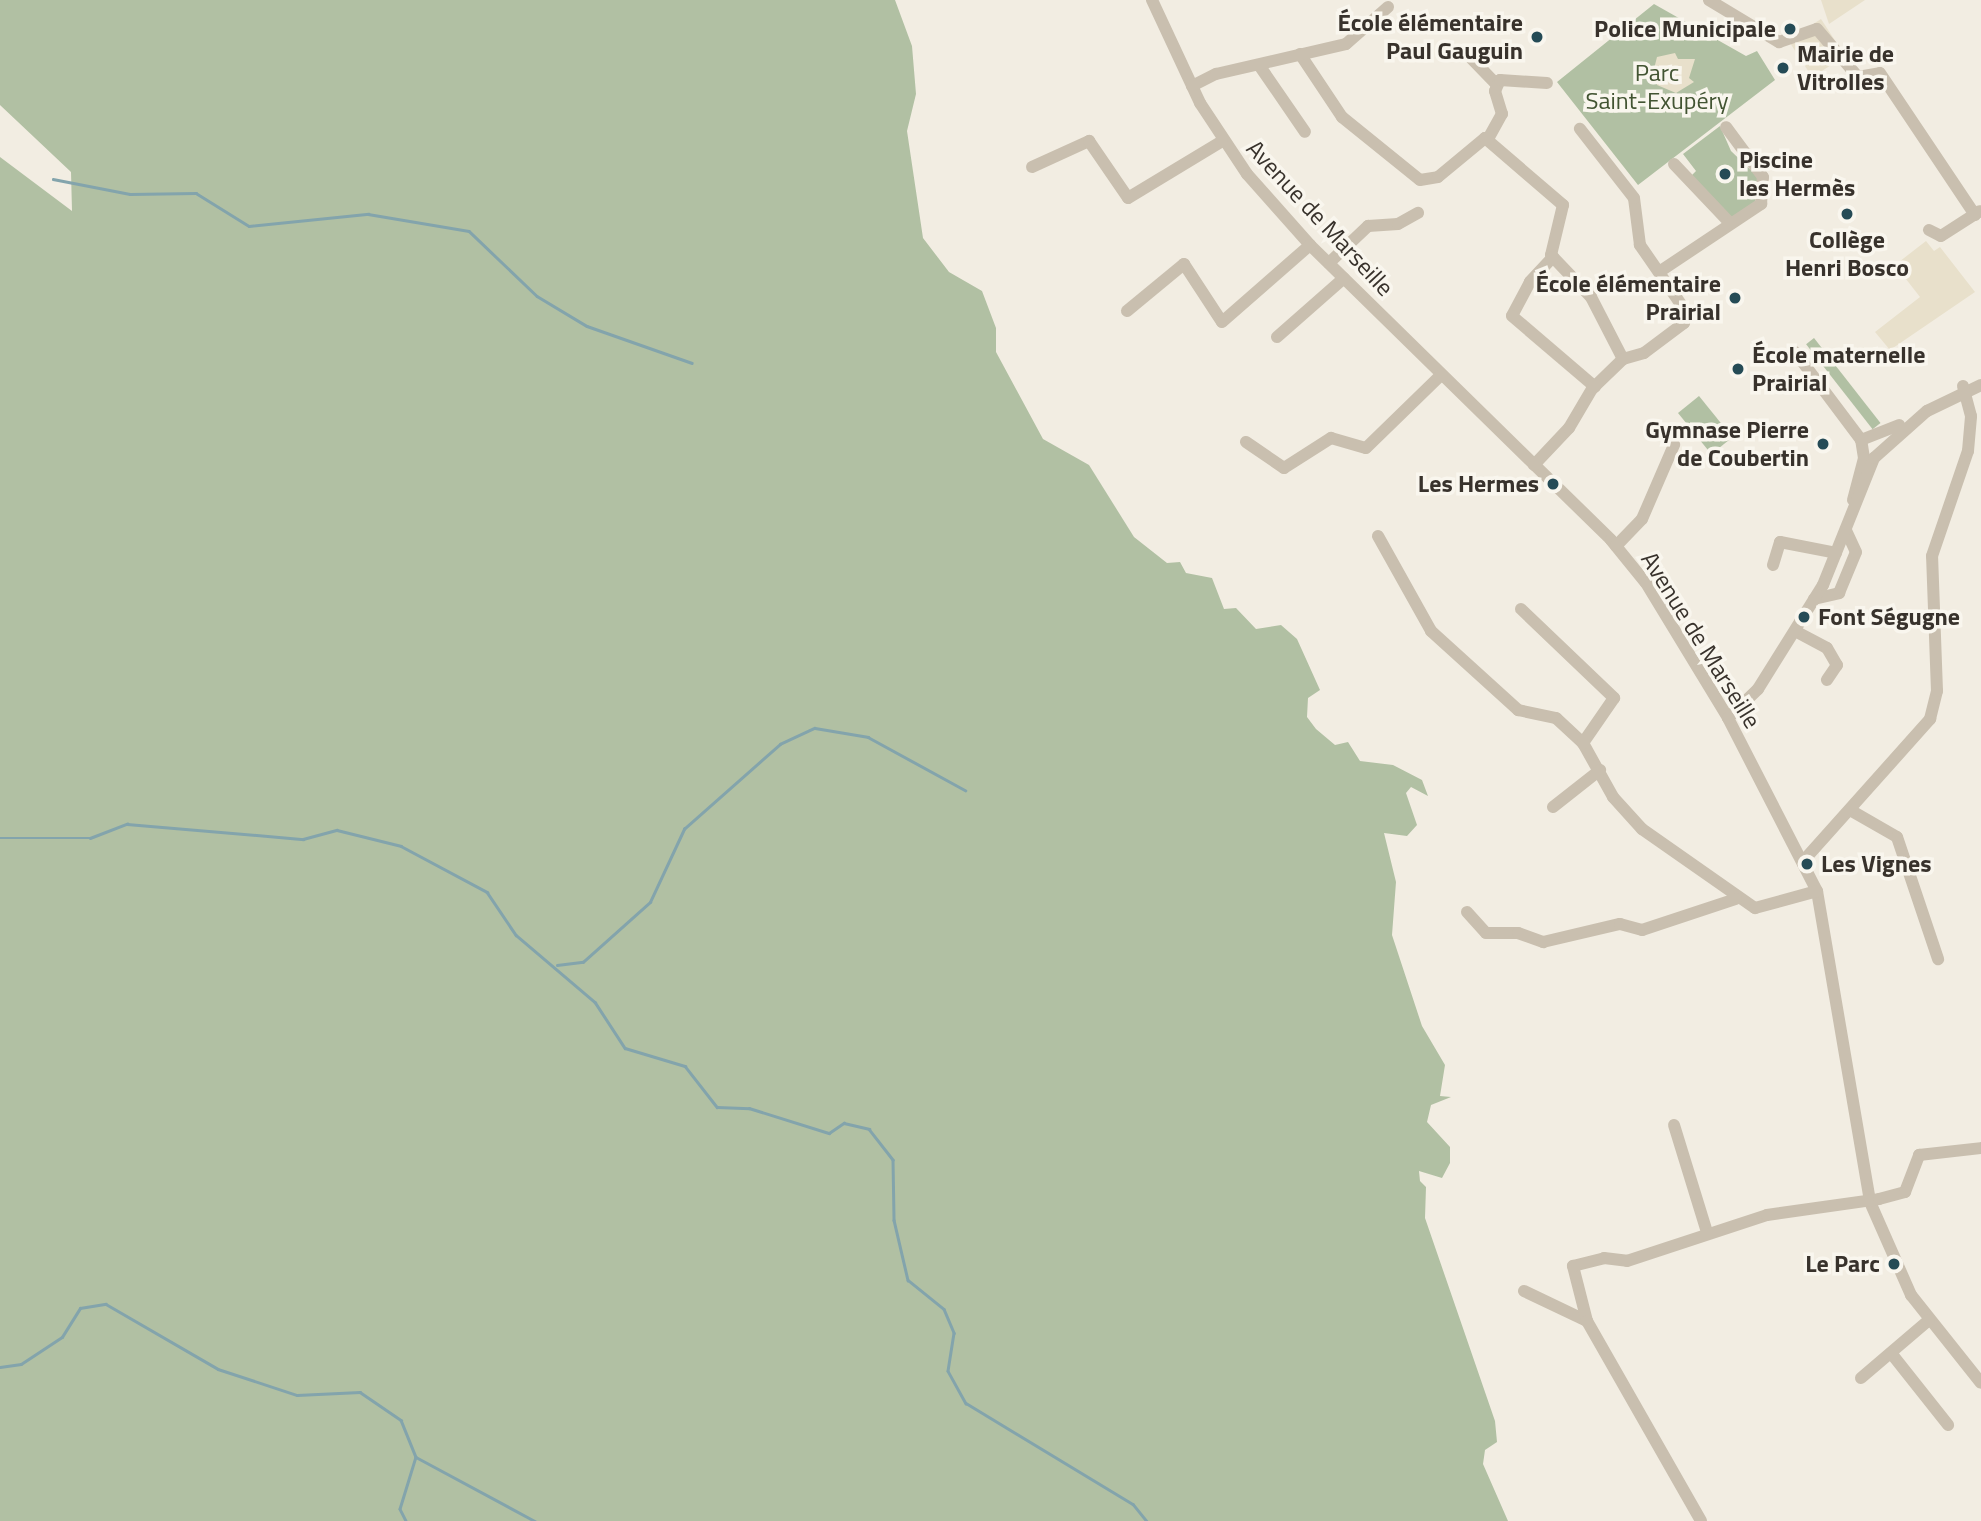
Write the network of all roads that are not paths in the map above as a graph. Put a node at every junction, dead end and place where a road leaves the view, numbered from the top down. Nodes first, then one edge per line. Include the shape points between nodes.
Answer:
1 (1152, 0) edge
2 (1709, 0) edge
3 (1388, 7) dead end
4 (1300, 54) junction
5 (1471, 58) dead end
6 (1259, 65) junction
7 (1546, 83) dead end
8 (1497, 85) junction
9 (1192, 86) junction
10 (1726, 127) dead end
11 (1580, 130) dead end
12 (1306, 132) dead end
13 (1488, 139) junction
14 (1222, 141) junction
15 (1674, 164) dead end
16 (1032, 167) dead end
17 (1978, 213) edge
18 (1418, 214) dead end
19 (1729, 222) junction
20 (1929, 230) dead end
21 (1310, 245) junction
22 (1553, 257) junction
23 (1329, 263) junction
24 (1659, 272) junction
25 (1344, 278) junction
26 (1127, 311) dead end
27 (1277, 337) dead end
28 (1795, 352) dead end
29 (1623, 359) junction
30 (1441, 375) junction
31 (1981, 378) edge
32 (1981, 386) edge
33 (1595, 387) junction
34 (1964, 388) junction
35 (1868, 439) junction
36 (1246, 442) dead end
37 (1674, 445) dead end
38 (1873, 456) junction
39 (1534, 466) junction
40 (1846, 531) junction
41 (1378, 536) dead end
42 (1616, 546) junction
43 (1836, 553) junction
44 (1773, 565) dead end
45 (1815, 599) junction
46 (1521, 608) dead end
47 (1795, 631) junction
48 (1827, 680) dead end
49 (1728, 718) junction
50 (1584, 743) junction
51 (1600, 771) junction
52 (1553, 807) dead end
53 (1850, 810) junction
54 (1805, 859) junction
55 (1817, 891) junction
56 (1736, 899) junction
57 (1467, 912) dead end
58 (1938, 959) dead end
59 (1674, 1125) dead end
60 (1981, 1148) edge
61 (1870, 1202) junction
62 (1707, 1233) junction
63 (1524, 1291) dead end
64 (1929, 1320) junction
65 (1587, 1321) junction
66 (1940, 1334) junction
67 (1911, 1335) junction
68 (1891, 1353) junction
69 (1861, 1378) dead end
70 (1981, 1384) edge
71 (1948, 1424) dead end
72 (1701, 1521) edge

1 - 9 street, Avenue de Marseille
2 - 17 street via 1789,42 1817,29 1858,78 1880,74
3 - 4 street via 1346,44
4 - 6 street
4 - 13 street via 1342,117 1420,180 1438,177 1477,141
5 - 8 street
6 - 9 street
6 - 12 street
7 - 8 street via 1506,78
8 - 13 street via 1502,114
9 - 14 street, Avenue de Marseille
10 - 19 street via 1763,177 1764,190 1760,204
11 - 24 street via 1634,198 1635,233
13 - 22 street via 1563,205
14 - 16 street via 1128,198 1089,141
14 - 21 street, Avenue de Marseille
15 - 19 street
17 - 20 street via 1941,236
18 - 23 street via 1398,224 1368,226
19 - 24 street
21 - 23 street, Avenue de Marseille
21 - 26 street via 1222,322 1184,264
22 - 29 street via 1591,298
22 - 33 street via 1530,282 1512,316
23 - 25 street, Avenue de Marseille
24 - 29 street via 1682,300 1684,323 1644,353
25 - 27 street
25 - 30 street, Avenue de Marseille
28 - 35 street
29 - 33 street
30 - 36 street via 1366,448 1331,438 1284,468
30 - 39 street, Avenue de Marseille
31 - 34 street
32 - 34 street
33 - 39 street
34 - 35 street
34 - 38 street via 1927,411
34 - 53 street via 1968,451 1932,556 1934,705 1923,729
35 - 38 street
35 - 38 street
37 - 42 street via 1642,519
38 - 40 street
39 - 42 street, Avenue de Marseille
40 - 43 street
40 - 45 street via 1852,534 1856,552 1839,593
41 - 50 street via 1431,631 1518,710 1556,718
42 - 49 street, Avenue de Marseille
43 - 44 street via 1780,542
43 - 45 street
45 - 47 street
46 - 50 street via 1614,698
47 - 48 street via 1827,648 1837,664
47 - 49 street via 1751,698
49 - 54 street, Avenue de Marseille
50 - 51 street
51 - 52 street
51 - 56 street via 1613,797 1642,829
53 - 54 street
53 - 58 street via 1897,837
54 - 55 street, Avenue de Marseille
55 - 56 street via 1755,908
55 - 61 street, Avenue de Marseille
56 - 57 street via 1642,930 1620,924 1542,942 1518,933 1486,933
59 - 62 street
60 - 61 street via 1919,1155 1905,1192
61 - 62 street via 1788,1210
61 - 64 street, Avenue de Marseille via 1893,1262
62 - 65 street via 1627,1261 1604,1258 1573,1266
63 - 65 street
64 - 66 street, Avenue de Marseille
64 - 67 street
65 - 72 street
66 - 67 street
66 - 70 street, Avenue de Marseille
67 - 68 street
68 - 69 street
68 - 71 street

